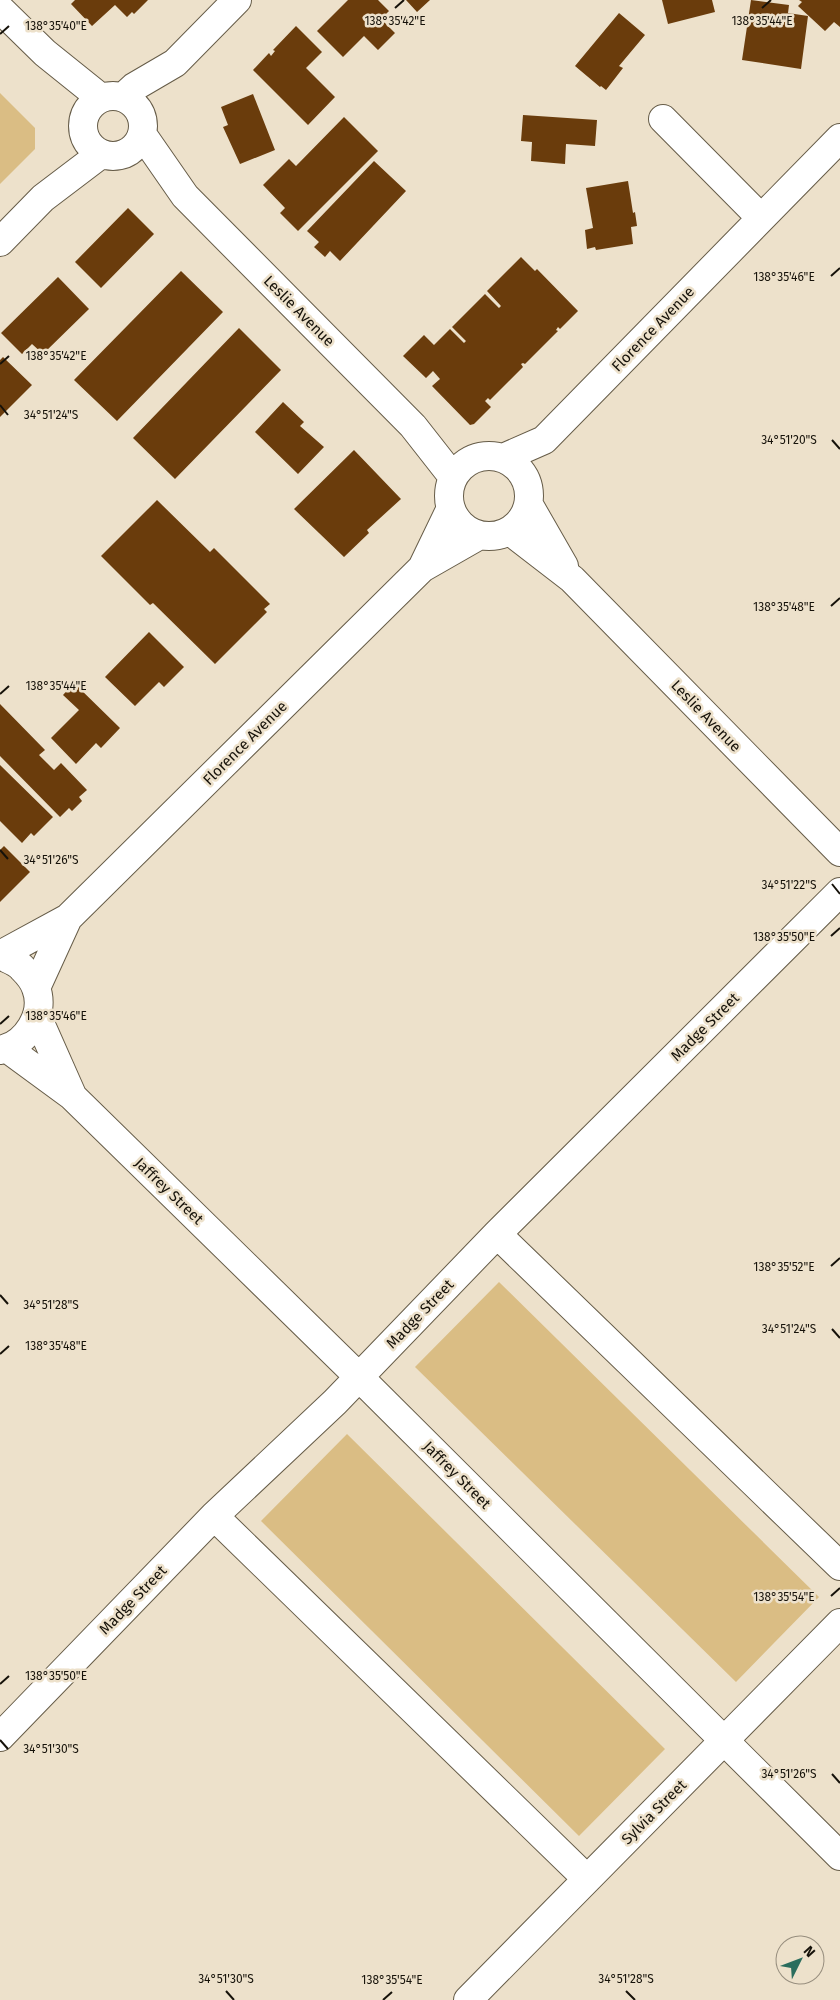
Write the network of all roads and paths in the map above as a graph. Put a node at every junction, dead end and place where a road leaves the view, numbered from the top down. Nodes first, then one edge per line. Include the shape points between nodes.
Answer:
1 (237, 0) edge
2 (0, 9) edge
3 (663, 118) dead end
4 (113, 126) junction
5 (839, 143) edge
6 (761, 218) junction
7 (0, 242) edge
8 (413, 426) junction
9 (544, 440) junction
10 (491, 458) junction
11 (453, 477) junction
12 (528, 494) junction
13 (450, 510) junction
14 (510, 531) junction
15 (478, 536) junction
16 (422, 568) junction
17 (572, 580) junction
18 (840, 852) edge
19 (840, 892) edge
20 (68, 918) junction
21 (0, 955) edge
22 (36, 988) junction
23 (37, 1016) junction
24 (4, 1050) edge
25 (72, 1096) junction
26 (497, 1234) junction
27 (359, 1377) junction
28 (214, 1516) junction
29 (840, 1566) edge
30 (840, 1623) edge
31 (0, 1737) edge
32 (723, 1741) junction
33 (840, 1856) edge
34 (588, 1880) junction
35 (468, 2000) edge

1 - 4 street via 175,63 134,88
2 - 4 street, Leslie Avenue
3 - 6 street
4 - 7 street
4 - 8 street, Leslie Avenue
5 - 6 street, Florence Avenue
6 - 9 street, Florence Avenue
8 - 10 street, Leslie Avenue
8 - 11 street, Leslie Avenue
9 - 10 street, Florence Avenue
9 - 12 street, Florence Avenue
10 - 11 street via 464,464
10 - 12 street via 518,468
11 - 13 street via 448,493
12 - 14 street via 522,520
12 - 17 street, Leslie Avenue
13 - 15 street via 461,526
13 - 16 street, Florence Avenue
14 - 15 street via 495,536
14 - 17 street, Leslie Avenue
15 - 16 street, Florence Avenue
16 - 20 street, Florence Avenue
17 - 18 street, Leslie Avenue
19 - 26 street, Madge Street
20 - 21 street, Florence Avenue
20 - 22 street, Florence Avenue
21 - 22 street via 22,967
22 - 23 street
23 - 24 street via 27,1036
23 - 25 street, Jaffrey Street
24 - 25 street, Jaffrey Street
25 - 27 street, Jaffrey Street
26 - 27 street, Madge Street
26 - 29 street
27 - 28 street, Madge Street
27 - 32 street, Jaffrey Street
28 - 31 street, Madge Street
28 - 34 street
30 - 32 street, Sylvia Street
32 - 33 street, Jaffrey Street
32 - 34 street, Sylvia Street
34 - 35 street, Sylvia Street

